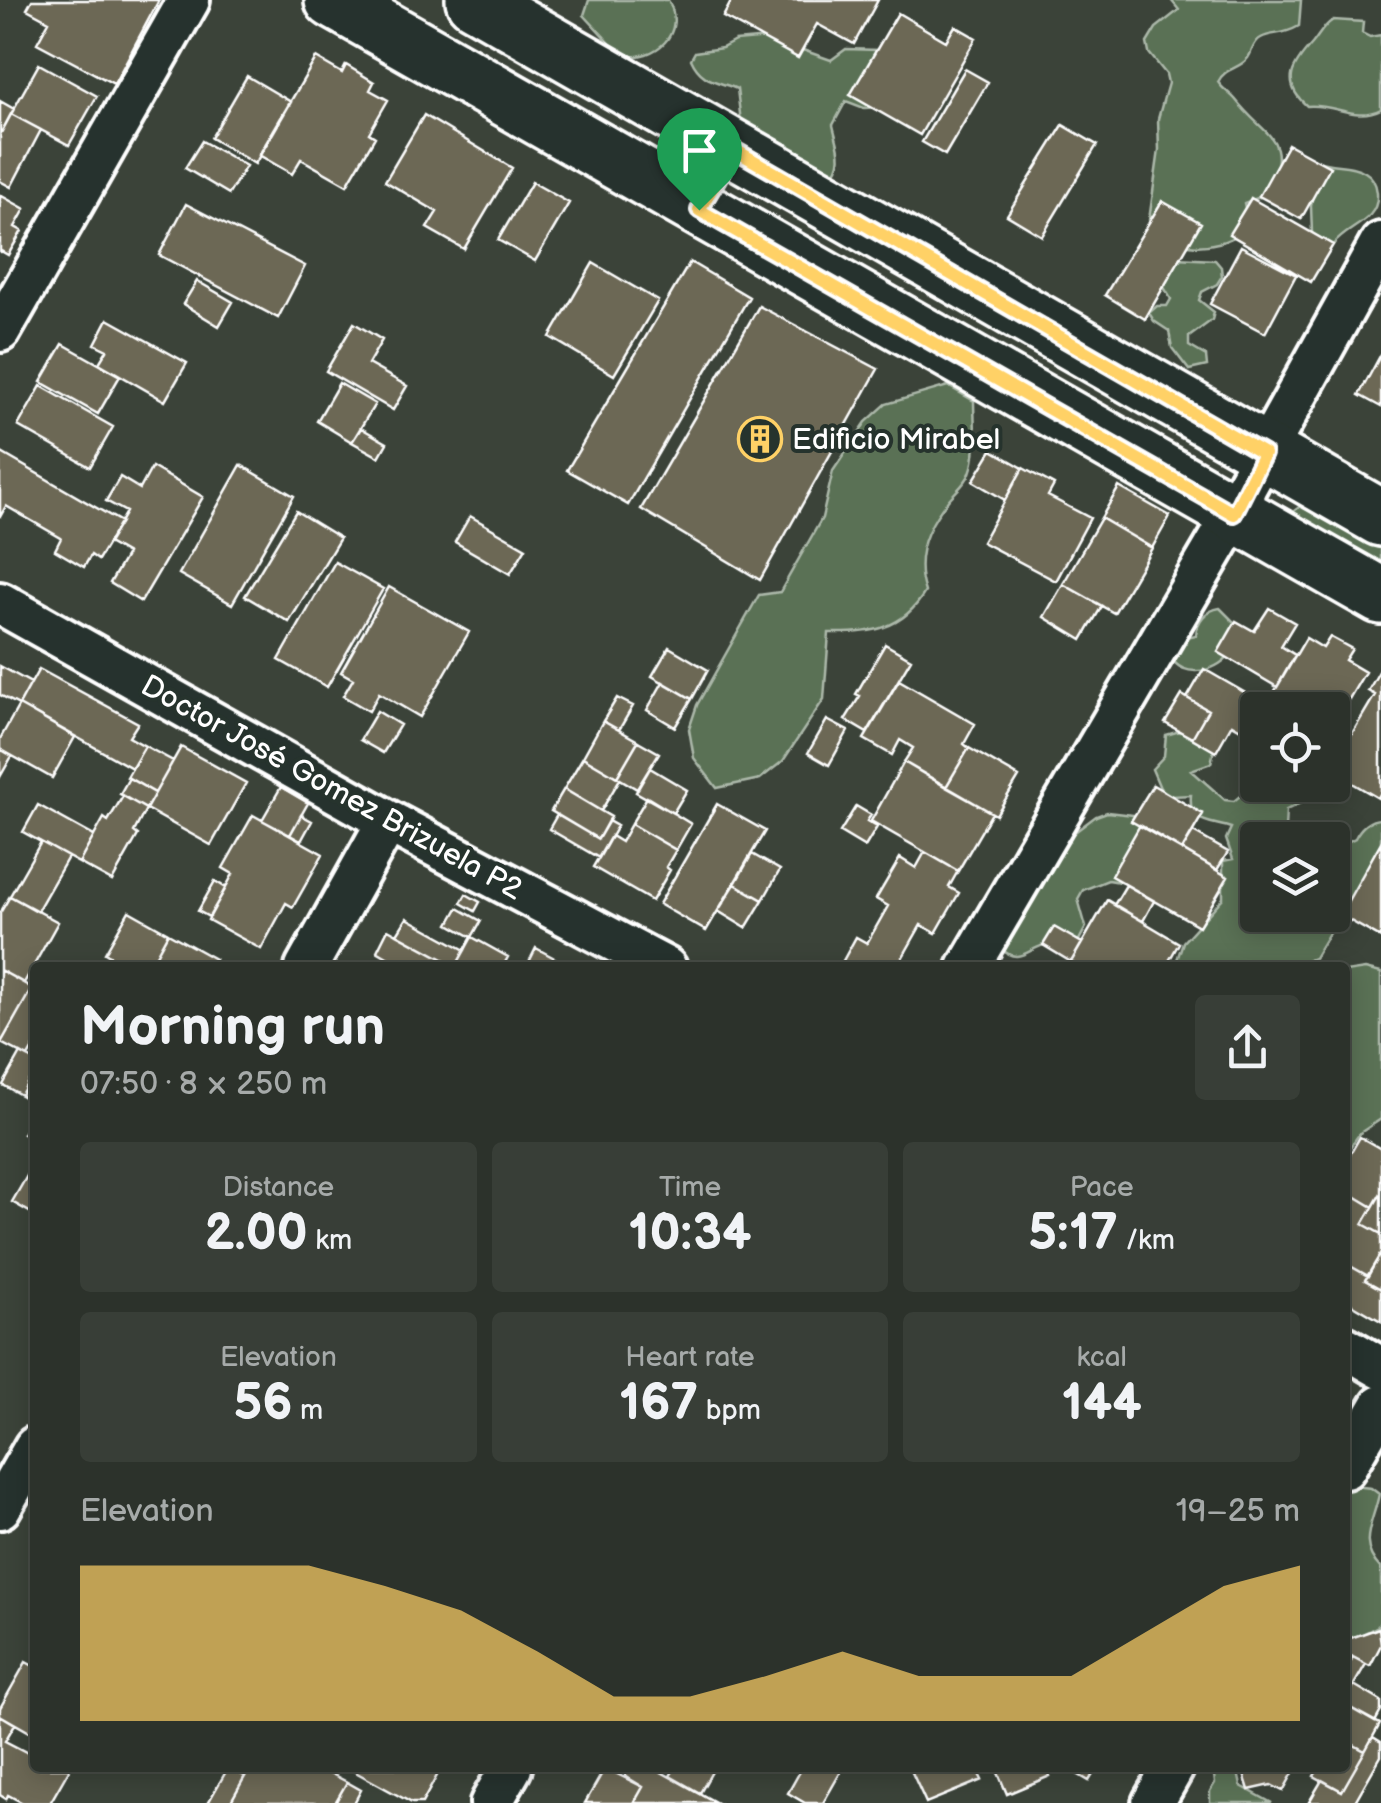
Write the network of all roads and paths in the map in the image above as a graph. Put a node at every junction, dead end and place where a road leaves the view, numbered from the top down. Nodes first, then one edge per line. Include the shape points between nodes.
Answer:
1 (189, 0) edge
2 (333, 0) edge
3 (506, 8) edge
4 (735, 150) junction
5 (699, 210) junction
6 (1381, 243) edge
7 (0, 330) edge
8 (1264, 454) junction
9 (1234, 514) junction
10 (1381, 518) edge
11 (1381, 596) edge
12 (0, 602) edge
13 (388, 821) junction
14 (309, 962) edge
15 (655, 962) edge
16 (972, 962) edge
17 (1350, 1351) edge
18 (1381, 1368) edge
19 (1381, 1406) edge
20 (30, 1455) edge
21 (1350, 1459) edge
22 (0, 1508) edge
23 (509, 1772) edge
24 (491, 1803) edge

1 - 7 street
2 - 5 main road
3 - 4 main road
4 - 5 main road
4 - 8 main road
5 - 9 main road
6 - 8 street
8 - 9 street
8 - 10 main road
9 - 11 main road
9 - 16 street
12 - 13 street, Doctor José Gomez Brizuela P2
13 - 14 street
13 - 15 street, Doctor José Gomez Brizuela P2
17 - 18 street
19 - 21 street
20 - 22 street
23 - 24 street

